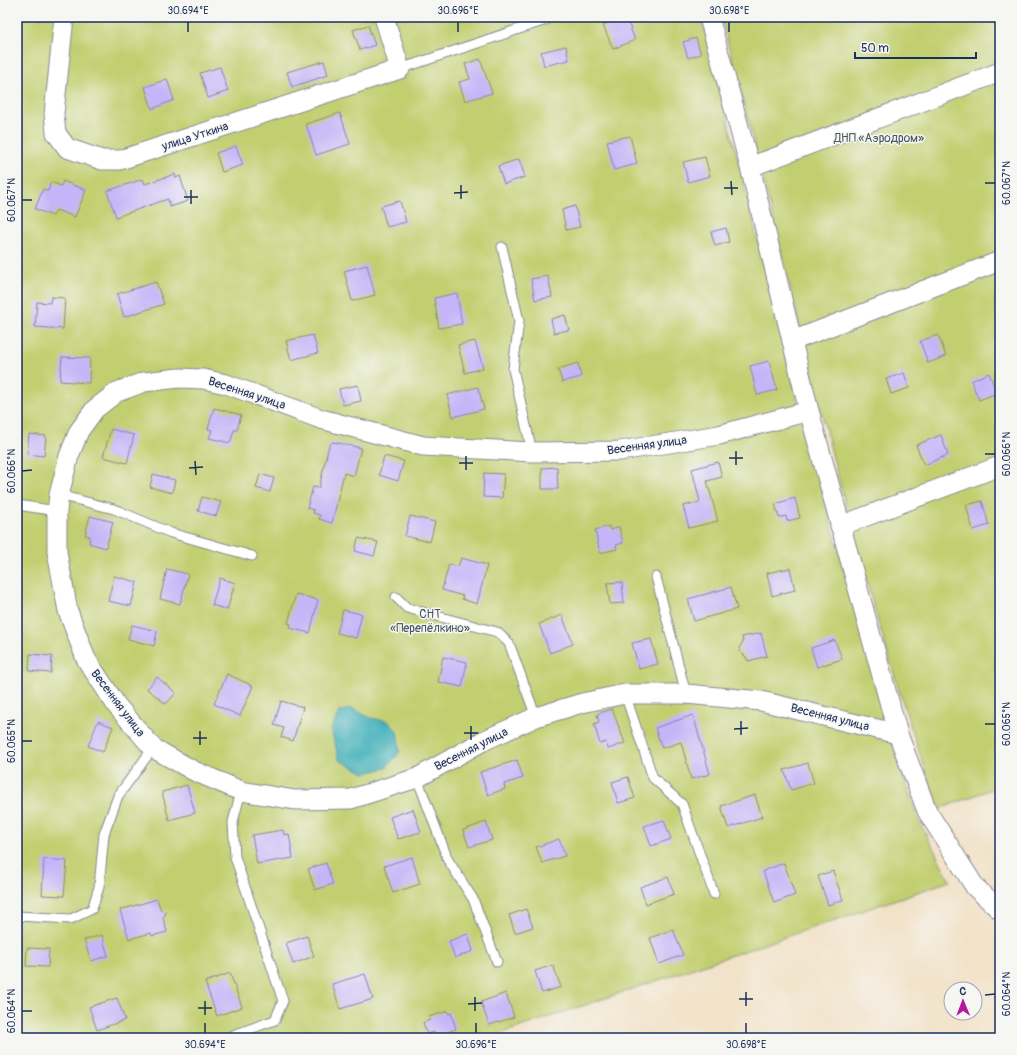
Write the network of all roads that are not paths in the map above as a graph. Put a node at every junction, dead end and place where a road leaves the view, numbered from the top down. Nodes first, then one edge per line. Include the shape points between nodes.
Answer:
1 (64, 17) edge
2 (384, 17) edge
3 (711, 18) edge
4 (546, 20) dead end
5 (400, 68) junction
6 (1000, 72) edge
7 (750, 167) junction
8 (502, 247) dead end
9 (1000, 261) edge
10 (792, 341) junction
11 (809, 411) junction
12 (532, 452) junction
13 (1000, 466) edge
14 (58, 503) junction
15 (17, 505) edge
16 (840, 526) junction
17 (252, 556) dead end
18 (656, 577) dead end
19 (396, 597) dead end
20 (625, 694) junction
21 (686, 694) junction
22 (536, 717) junction
23 (898, 734) junction
24 (153, 748) junction
25 (417, 778) junction
26 (241, 791) junction
27 (714, 894) dead end
28 (1000, 910) edge
29 (17, 916) edge
30 (497, 962) dead end
31 (225, 1038) edge

1 - 5 street, улица Уткина via 54,114 56,133 67,148 102,160 120,160
2 - 5 street
3 - 7 street
4 - 5 lane
6 - 7 street
7 - 10 street
8 - 12 lane via 519,321 513,370
9 - 10 street
10 - 11 street
11 - 12 street, Весенняя улица via 719,435 620,451
11 - 16 street
12 - 14 street, Весенняя улица via 423,446 321,419 226,384 203,379 179,378 144,382 117,392 95,409 79,431 69,456
13 - 16 street
14 - 15 lane
14 - 17 lane via 114,509 171,533
14 - 24 street, Весенняя улица via 57,552 68,611 86,659 117,706
16 - 23 street
18 - 21 lane
19 - 22 lane via 408,608 497,632 509,643
20 - 21 street, Весенняя улица
20 - 22 street, Весенняя улица via 582,703
20 - 27 lane via 653,778 682,804
21 - 23 street, Весенняя улица via 761,700
22 - 25 street, Весенняя улица via 483,741
23 - 28 street via 927,811 975,887
24 - 26 street, Весенняя улица via 194,771
24 - 29 lane via 118,796 104,834 99,887 92,908 71,919
25 - 26 street, Весенняя улица via 351,798 295,800
25 - 30 lane via 448,860 473,899
26 - 31 lane via 233,822 235,857 283,1002 275,1020

